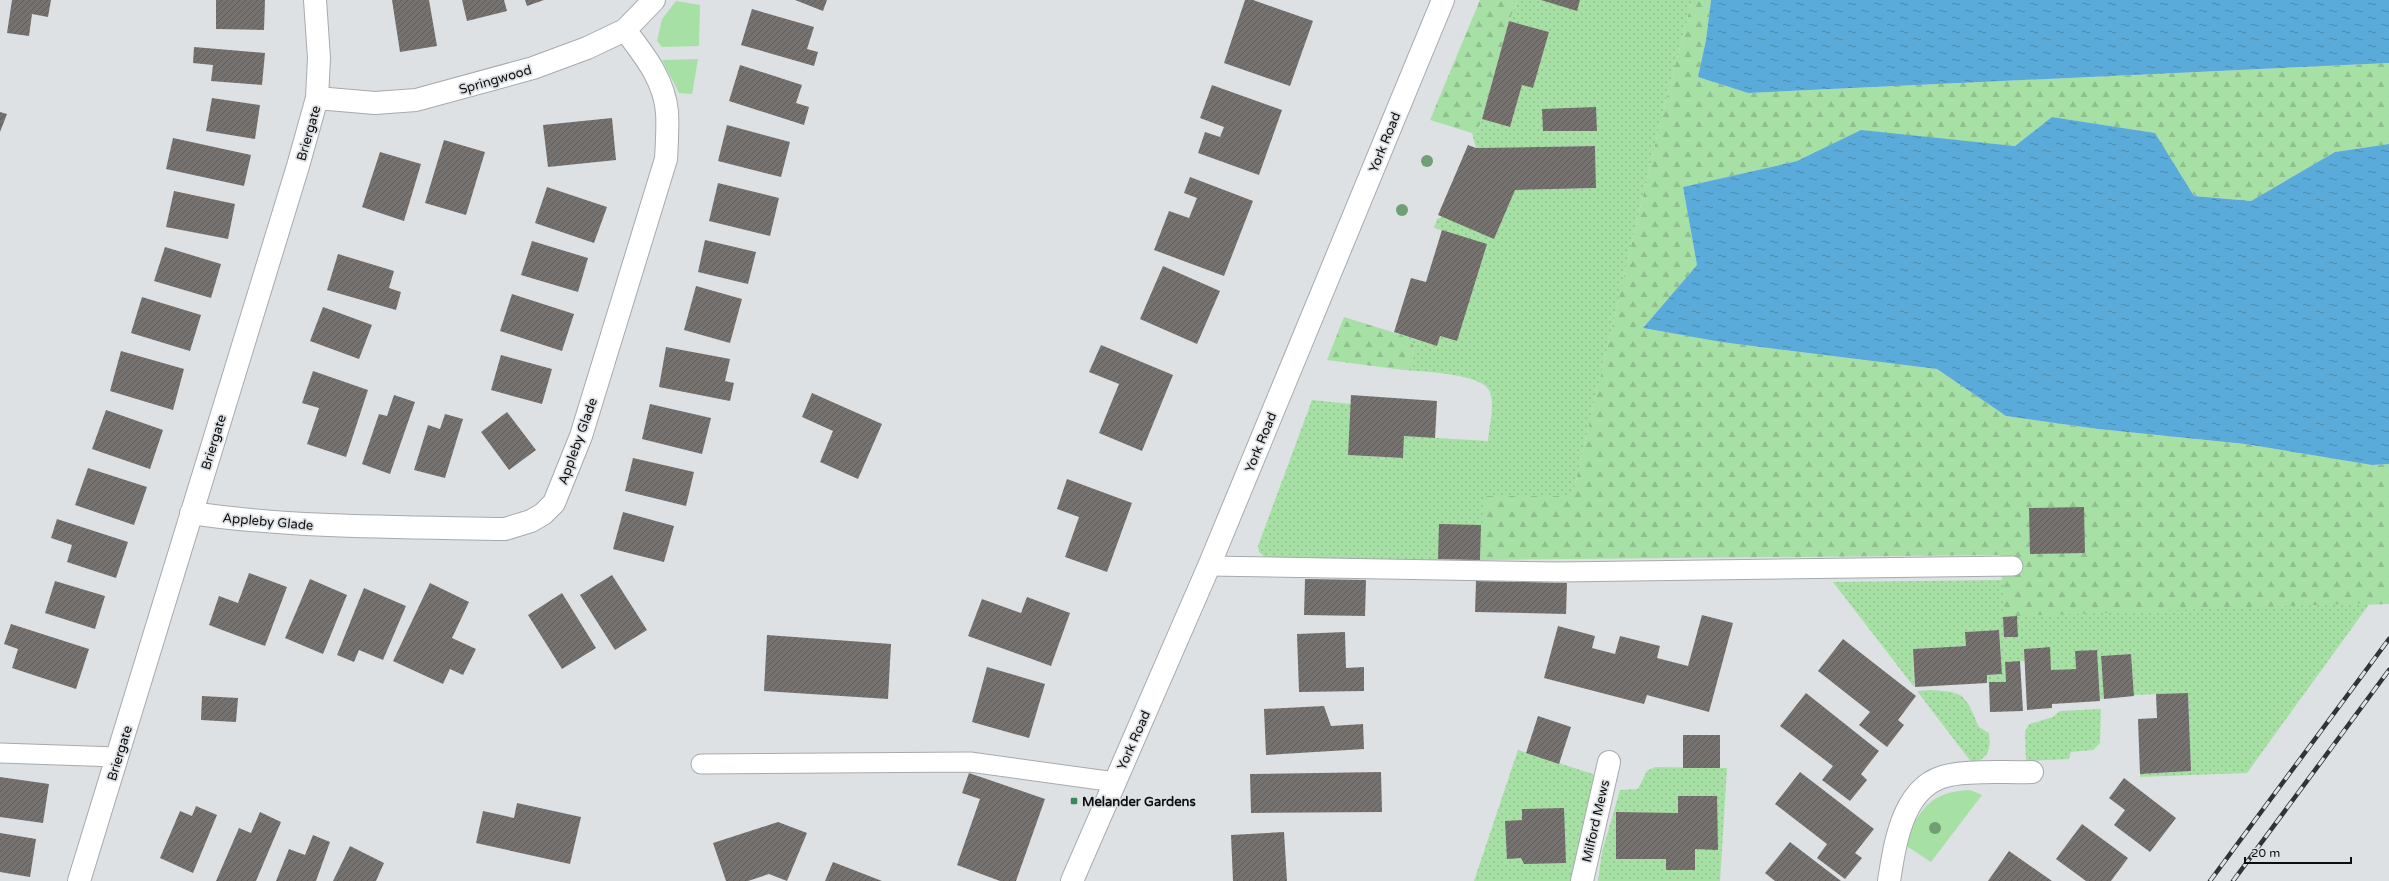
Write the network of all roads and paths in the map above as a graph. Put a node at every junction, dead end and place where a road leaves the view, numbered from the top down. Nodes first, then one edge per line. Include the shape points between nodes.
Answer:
1 (315, 0) edge
2 (654, 0) edge
3 (1443, 0) edge
4 (625, 30) junction
5 (317, 98) junction
6 (191, 512) junction
7 (1209, 566) junction
8 (2014, 566) dead end
9 (0, 753) edge
10 (117, 757) junction
11 (1609, 762) dead end
12 (701, 764) dead end
13 (2032, 772) dead end
14 (1115, 782) junction
15 (79, 881) edge
16 (1072, 881) edge
17 (1582, 881) edge
18 (1889, 881) edge

1 - 5 street, Briergate via 320,58
2 - 4 street, Springwood
3 - 7 street, York Road
4 - 5 street, Springwood via 587,48 533,68 416,100 375,103
4 - 6 street, Appleby Glade via 652,66 661,86 667,111 666,158 581,436 554,503 531,521 505,529 293,524
5 - 6 street, Briergate
6 - 10 street, Briergate
7 - 8 lane via 1559,572
7 - 14 street, York Road
9 - 10 lane
10 - 15 street, Briergate
11 - 17 street, Milford Mews
12 - 14 lane via 970,762
13 - 18 street via 1949,775 1925,786 1902,821
14 - 16 street, York Road

